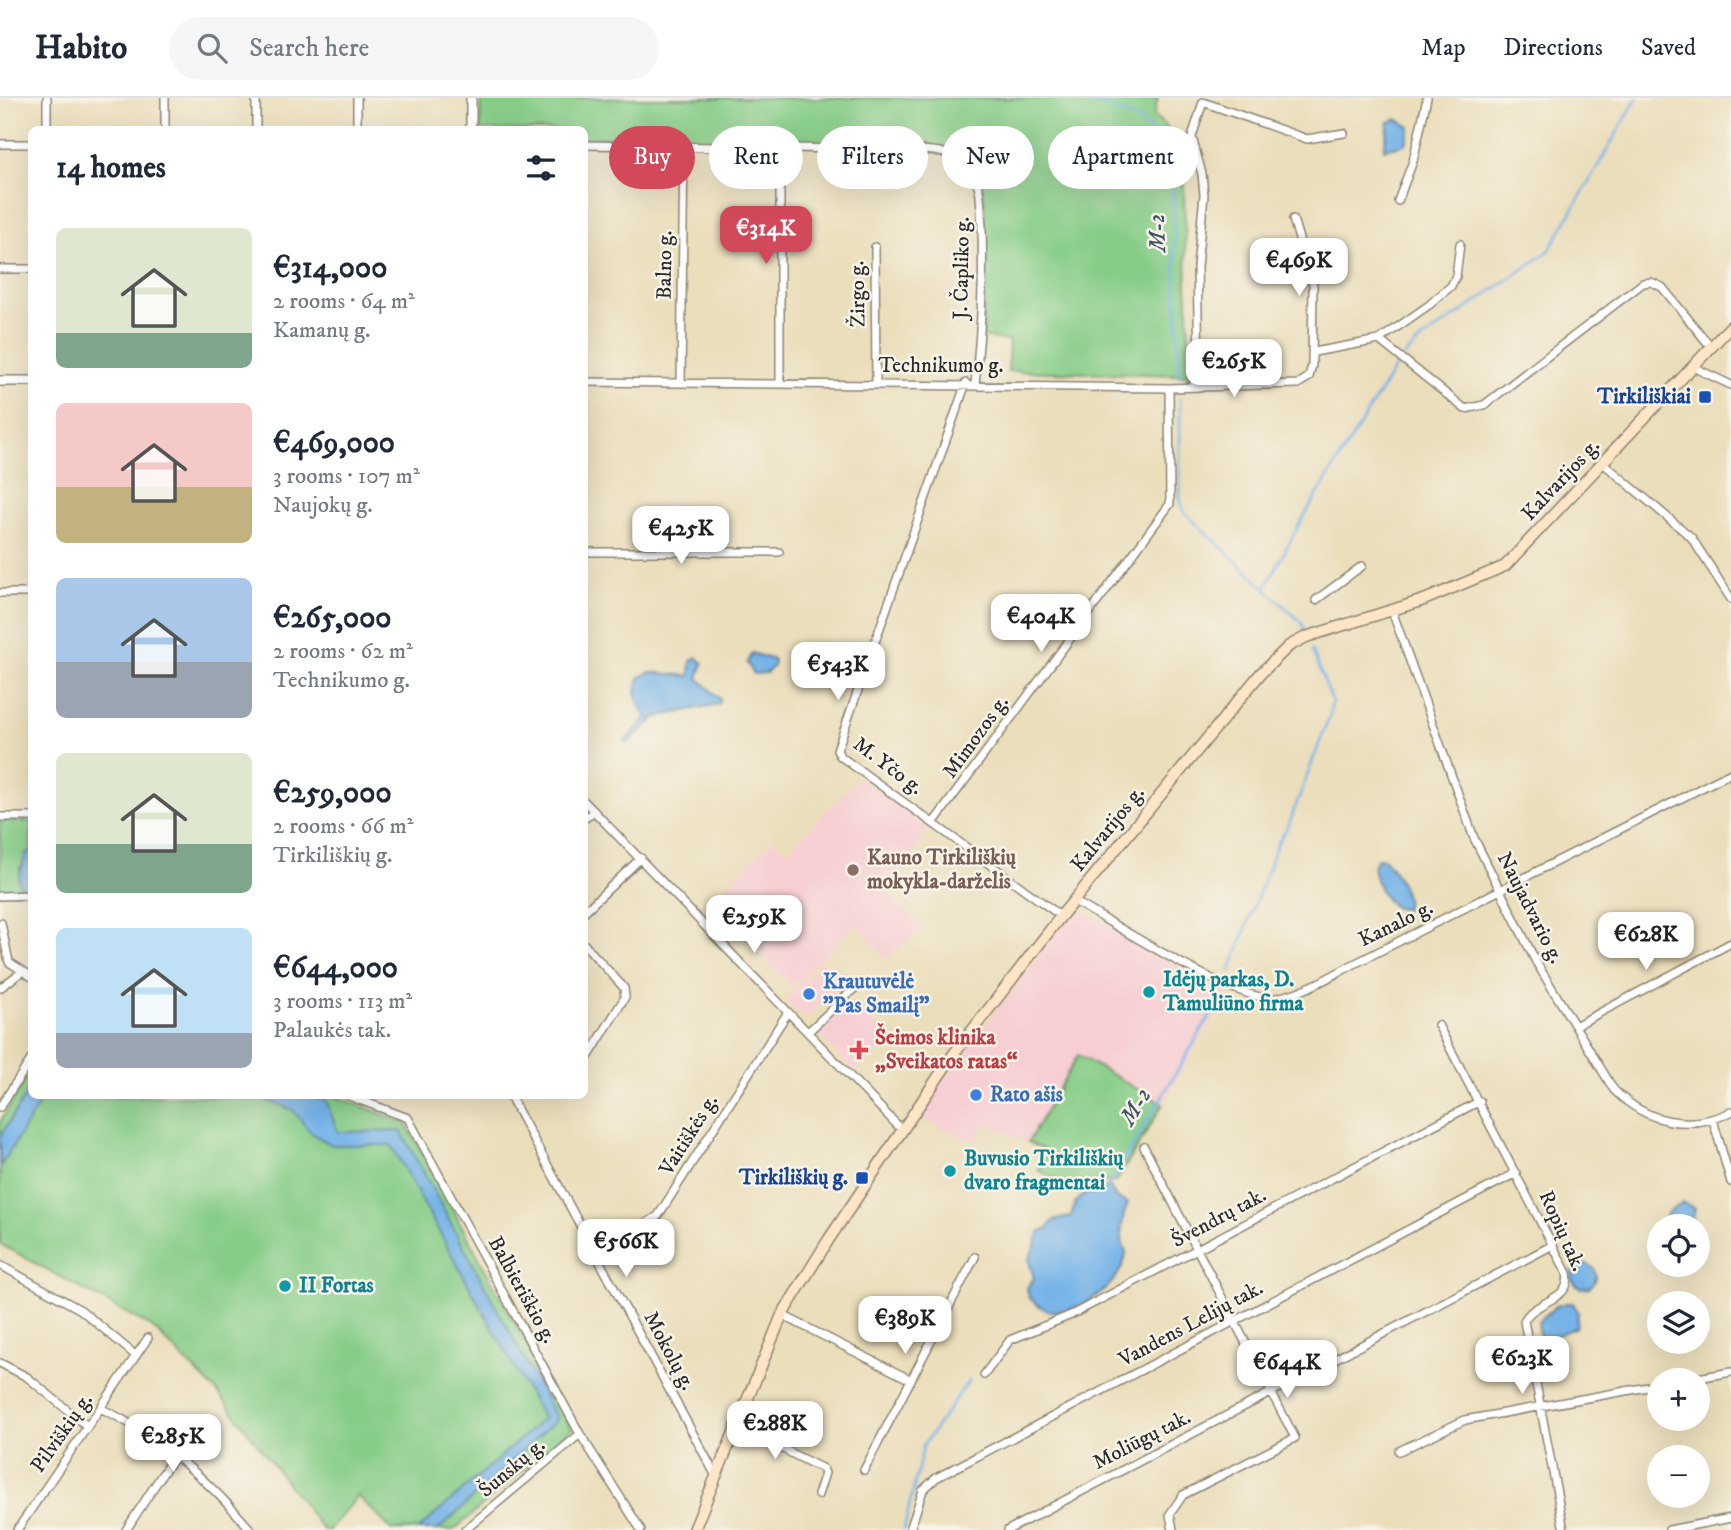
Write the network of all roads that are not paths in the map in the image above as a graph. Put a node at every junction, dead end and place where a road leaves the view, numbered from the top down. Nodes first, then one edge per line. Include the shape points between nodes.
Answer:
1 (47, 98) edge
2 (165, 98) edge
3 (256, 98) edge
4 (357, 98) edge
5 (471, 98) edge
6 (1427, 98) edge
7 (47, 126) edge
8 (165, 126) edge
9 (256, 126) edge
10 (357, 126) edge
11 (471, 126) edge
12 (1344, 134) dead end
13 (0, 145) edge
14 (28, 145) edge
15 (588, 145) edge
16 (609, 146) edge
17 (803, 150) edge
18 (683, 189) edge
19 (780, 189) edge
20 (1398, 201) dead end
21 (1293, 219) dead end
22 (1460, 244) dead end
23 (875, 247) dead end
24 (0, 269) edge
25 (28, 269) edge
26 (1731, 326) edge
27 (1379, 340) junction
28 (1712, 346) junction
29 (1314, 352) junction
30 (1693, 367) junction
31 (0, 381) edge
32 (28, 381) edge
33 (588, 382) edge
34 (681, 383) junction
35 (780, 383) junction
36 (967, 383) junction
37 (876, 384) junction
38 (975, 384) junction
39 (1731, 385) edge
40 (1193, 386) junction
41 (1169, 388) junction
42 (1603, 463) junction
43 (588, 552) edge
44 (779, 552) dead end
45 (1362, 566) dead end
46 (0, 593) edge
47 (28, 593) edge
48 (1731, 599) edge
49 (1316, 600) dead end
50 (1392, 611) junction
51 (1731, 773) edge
52 (588, 805) edge
53 (594, 811) junction
54 (588, 816) edge
55 (0, 817) edge
56 (28, 817) edge
57 (934, 822) junction
58 (641, 858) junction
59 (1501, 891) junction
60 (28, 895) edge
61 (0, 896) edge
62 (1074, 901) junction
63 (588, 908) edge
64 (1061, 916) junction
65 (1, 923) edge
66 (1731, 943) edge
67 (588, 948) edge
68 (23, 971) junction
69 (28, 974) edge
70 (859, 984) dead end
71 (0, 988) edge
72 (788, 1012) junction
73 (1438, 1025) dead end
74 (1575, 1026) junction
75 (808, 1032) junction
76 (588, 1057) edge
77 (28, 1064) edge
78 (357, 1099) edge
79 (512, 1099) edge
80 (1480, 1101) junction
81 (0, 1107) edge
82 (1731, 1112) edge
83 (1713, 1120) junction
84 (902, 1130) junction
85 (1143, 1147) dead end
86 (1516, 1173) junction
87 (1731, 1182) edge
88 (1553, 1245) junction
89 (1198, 1249) junction
90 (596, 1254) junction
91 (975, 1256) dead end
92 (0, 1265) edge
93 (782, 1315) junction
94 (1235, 1321) junction
95 (148, 1338) dead end
96 (135, 1356) junction
97 (0, 1363) edge
98 (1731, 1372) edge
99 (984, 1375) dead end
100 (1710, 1376) edge
101 (909, 1378) junction
102 (1647, 1387) edge
103 (1273, 1392) junction
104 (1541, 1406) junction
105 (102, 1409) junction
106 (87, 1426) junction
107 (737, 1426) junction
108 (580, 1434) junction
109 (1399, 1451) dead end
110 (173, 1456) junction
111 (864, 1470) dead end
112 (716, 1476) junction
113 (818, 1495) dead end
114 (1731, 1518) edge
115 (17, 1530) edge
116 (126, 1530) edge
117 (251, 1530) edge
118 (465, 1530) edge
119 (640, 1530) edge
120 (694, 1530) edge
121 (910, 1530) edge
122 (1007, 1530) edge
123 (1173, 1530) edge
124 (1564, 1530) edge
125 (1669, 1530) edge

1 - 7 street
2 - 8 street
3 - 9 street
4 - 10 street
5 - 11 street
6 - 20 street via 1413,161
12 - 40 street via 1307,139 1203,102 1192,137 1204,195 1197,267 1199,364
13 - 14 street
15 - 16 street, J. Čapliko g.
17 - 38 street, J. Čapliko g. via 940,151 968,167 980,194
18 - 34 street, Balno g.
19 - 35 street
21 - 29 street via 1313,285
22 - 27 street via 1451,286
23 - 37 street, Žirgo g.
24 - 25 street
26 - 28 main road, Kalvarijos g.
27 - 28 street via 1465,410 1484,405 1643,283 1662,287
27 - 29 street
28 - 30 main road, Kalvarijos g.
29 - 40 street, Technikumo g. via 1309,377 1298,384
30 - 39 street
30 - 42 main road, Kalvarijos g.
31 - 32 street
33 - 34 street, Technikumo g.
34 - 35 street, Technikumo g.
35 - 37 street, Technikumo g.
36 - 37 street, Technikumo g.
36 - 38 street, Technikumo g.
36 - 57 street, M. Yčo g. via 837,745 840,756
38 - 41 street, Technikumo g.
40 - 41 street, Technikumo g.
41 - 57 street, Mimozos g. via 1170,504
42 - 48 street via 1691,537
42 - 50 main road, Kalvarijos g. via 1505,566
43 - 44 street
45 - 49 street
46 - 47 street
50 - 59 street, Naujadvario g. via 1462,808
50 - 62 main road, Kalvarijos g. via 1306,637 1274,659
51 - 59 street, Kanalo g.
52 - 53 street
53 - 54 street
53 - 58 street
55 - 56 street
57 - 64 street, M. Yčo g.
58 - 63 street
58 - 72 street
59 - 62 street, Kanalo g. via 1276,998 1248,994 1192,968
59 - 74 street, Naujadvario g.
60 - 61 street
62 - 64 main road, Kalvarijos g.
64 - 84 main road, Kalvarijos g. via 953,1055
65 - 68 street via 9,961
66 - 74 street
67 - 76 street via 624,988 625,997
68 - 69 street
68 - 71 street
70 - 75 street
72 - 75 street
72 - 90 street, Vaitiškės g. via 658,1216
73 - 80 street, Ropių tak.
74 - 83 street, Naujadvario g. via 1614,1090 1630,1107 1663,1120
75 - 84 street
77 - 81 street
78 - 108 street, Balbieriškio g. via 408,1118
79 - 90 street, Mokolų g.
80 - 86 street, Ropių tak.
80 - 89 street, Švendrų tak.
82 - 83 street, Naujadvario g.
83 - 87 street
84 - 93 main road, Kalvarijos g.
85 - 89 street
86 - 88 street, Ropių tak.
86 - 94 street, Vandens Lelijų tak.
88 - 103 street, Moliūgų tak.
88 - 104 street, Ropių tak. via 1569,1283 1566,1292 1529,1312 1524,1321
89 - 94 street
89 - 99 street, Švendrų tak. via 1071,1315 1010,1340
90 - 112 street, Mokolų g.
91 - 101 street
92 - 96 street via 81,1310
93 - 101 street
93 - 107 main road, Kalvarijos g.
94 - 103 street
94 - 121 street, Vandens Lelijų tak. via 936,1478 923,1490
95 - 96 street, Pilviškių g.
96 - 105 street, Pilviškių g.
97 - 106 street via 27,1377
98 - 100 street
101 - 111 street
102 - 104 street
103 - 122 street, Moliūgų tak.
103 - 123 street via 1295,1438 1183,1495 1170,1514
104 - 109 street via 1465,1420
104 - 124 street, Ropių tak.
105 - 106 street, Pilviškių g.
105 - 110 street
106 - 115 street, Pilviškių g.
107 - 112 main road, Kalvarijos g.
107 - 113 street via 823,1469
108 - 118 street, Šunskų g.
108 - 119 street, Balbieriškio g.
110 - 116 street
110 - 117 street
112 - 120 main road, Kalvarijos g.
114 - 125 street

